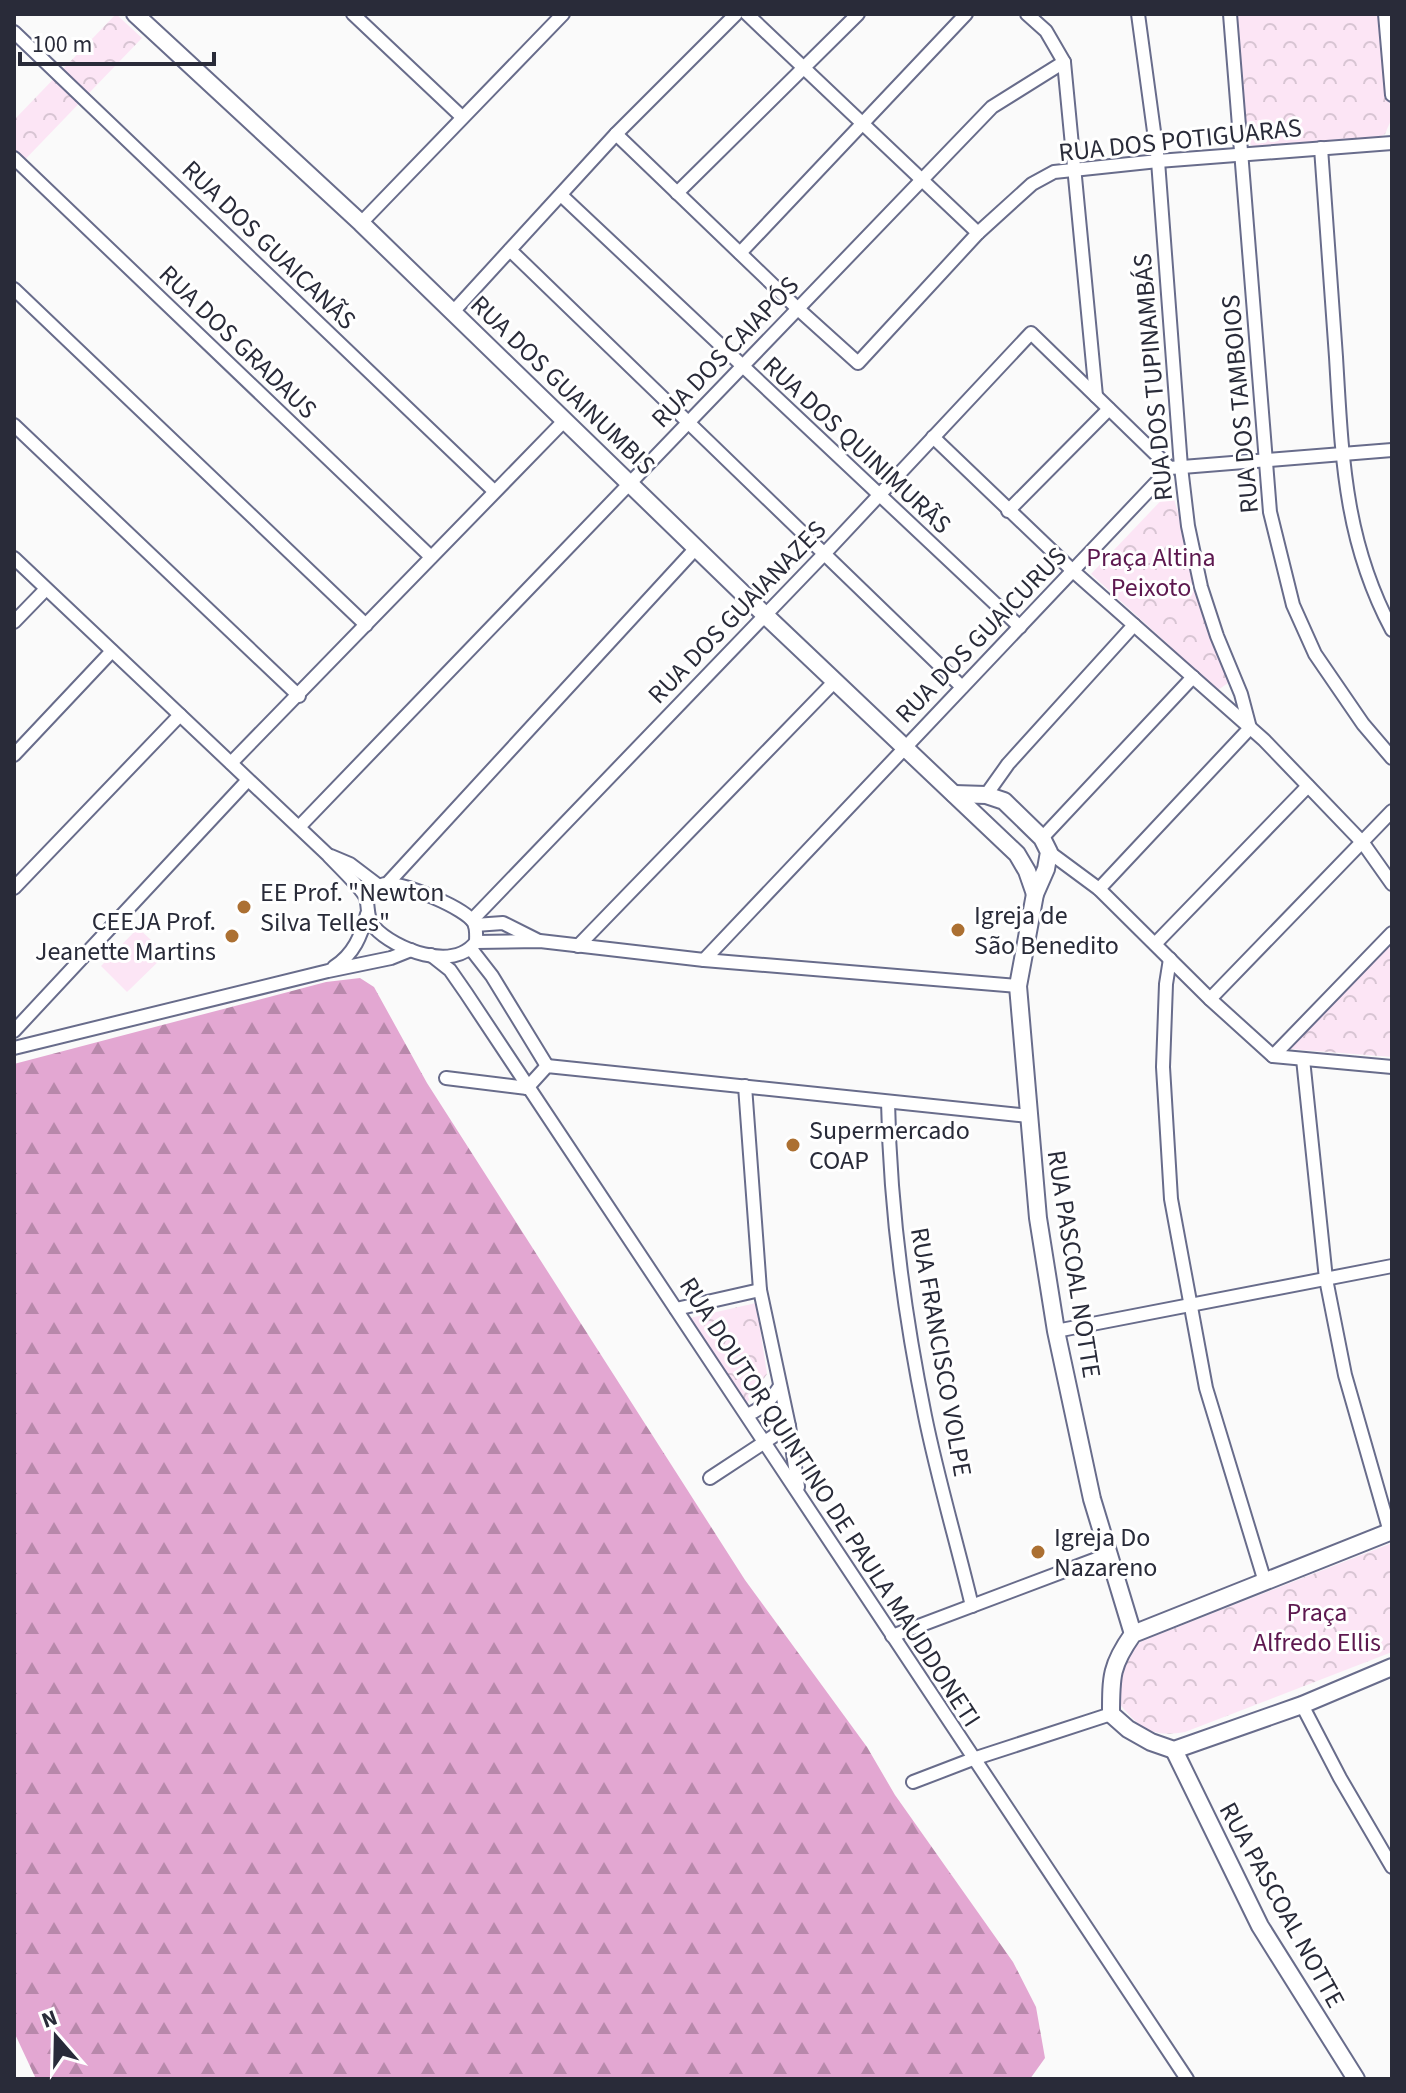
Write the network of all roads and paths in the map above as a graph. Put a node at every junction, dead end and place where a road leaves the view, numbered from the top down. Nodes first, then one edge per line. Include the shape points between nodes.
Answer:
1 (353, 14) edge
2 (563, 14) edge
3 (736, 14) edge
4 (747, 14) edge
5 (858, 14) edge
6 (966, 14) edge
7 (1027, 14) edge
8 (1138, 14) edge
9 (1230, 14) edge
10 (1385, 14) edge
11 (139, 16) edge
12 (14, 32) edge
13 (1064, 62) junction
14 (804, 70) junction
15 (1392, 95) edge
16 (462, 117) junction
17 (862, 122) junction
18 (616, 134) junction
19 (1392, 143) edge
20 (1321, 148) junction
21 (1240, 155) junction
22 (14, 158) edge
23 (1158, 161) junction
24 (1076, 169) junction
25 (921, 178) junction
26 (677, 193) junction
27 (561, 195) junction
28 (361, 223) junction
29 (978, 233) junction
30 (510, 250) junction
31 (740, 253) junction
32 (14, 289) edge
33 (797, 308) junction
34 (452, 313) junction
35 (741, 367) junction
36 (1096, 396) junction
37 (1109, 409) junction
38 (564, 421) junction
39 (689, 421) junction
40 (14, 425) edge
41 (933, 437) junction
42 (1392, 450) edge
43 (1342, 454) junction
44 (1267, 460) junction
45 (1176, 467) junction
46 (631, 483) junction
47 (494, 491) junction
48 (878, 496) junction
49 (1008, 511) junction
50 (696, 548) junction
51 (825, 553) junction
52 (431, 557) junction
53 (14, 558) edge
54 (1073, 571) junction
55 (46, 589) junction
56 (764, 614) junction
57 (14, 622) edge
58 (366, 625) junction
59 (1134, 625) junction
60 (1020, 627) junction
61 (1392, 630) edge
62 (112, 651) junction
63 (1193, 677) junction
64 (835, 681) junction
65 (962, 687) junction
66 (299, 696) junction
67 (180, 715) junction
68 (1250, 728) junction
69 (905, 747) junction
70 (14, 755) edge
71 (1392, 758) edge
72 (231, 763) junction
73 (248, 780) junction
74 (1308, 786) junction
75 (954, 794) junction
76 (986, 795) junction
77 (1392, 811) edge
78 (299, 827) junction
79 (1363, 843) junction
80 (1045, 845) junction
81 (328, 855) junction
82 (1392, 884) edge
83 (383, 885) junction
84 (14, 888) edge
85 (1099, 889) junction
86 (1035, 894) junction
87 (367, 899) junction
88 (367, 914) junction
89 (473, 922) junction
90 (1392, 933) edge
91 (540, 941) junction
92 (1155, 944) junction
93 (473, 946) junction
94 (578, 946) junction
95 (411, 950) junction
96 (431, 955) junction
97 (1170, 959) junction
98 (704, 960) junction
99 (328, 971) junction
100 (1018, 986) junction
101 (1210, 999) junction
102 (14, 1031) edge
103 (14, 1048) edge
104 (1273, 1056) junction
105 (1303, 1059) junction
106 (547, 1066) junction
107 (1392, 1067) edge
108 (446, 1078) dead end
109 (745, 1086) junction
110 (527, 1088) junction
111 (888, 1102) junction
112 (1029, 1116) junction
113 (1392, 1266) edge
114 (1326, 1279) junction
115 (760, 1290) junction
116 (1190, 1306) junction
117 (676, 1309) junction
118 (1056, 1331) junction
119 (780, 1386) junction
120 (747, 1415) junction
121 (789, 1426) junction
122 (764, 1442) junction
123 (710, 1478) dead end
124 (798, 1490) junction
125 (1391, 1531) edge
126 (1107, 1555) junction
127 (1265, 1582) junction
128 (972, 1606) junction
129 (1133, 1634) junction
130 (892, 1636) junction
131 (1392, 1667) edge
132 (1302, 1705) junction
133 (1111, 1714) junction
134 (1174, 1750) junction
135 (973, 1759) junction
136 (913, 1782) dead end
137 (1392, 1867) edge
138 (1187, 2079) edge
139 (1356, 2079) edge

1 - 16 street
2 - 16 street
3 - 18 street
4 - 14 street
5 - 14 street
6 - 17 street
7 - 13 street via 1046,31
8 - 23 street, RUA DOS TUPINAMBÁS
9 - 21 street, RUA DOS TAMBOIOS
10 - 15 street
11 - 28 street, RUA DOS GUAINUMBIS
12 - 47 street, RUA DOS GUAICANÃS
13 - 24 street
13 - 25 street, RUA DOS CAIAPÓS via 992,107
14 - 17 street
14 - 26 street
16 - 28 street
17 - 25 street
17 - 31 street
18 - 26 street
18 - 27 street
19 - 20 street, RUA DOS POTIGUARAS
20 - 21 street, RUA DOS POTIGUARAS
20 - 43 street
21 - 23 street, RUA DOS POTIGUARAS
21 - 44 street, RUA DOS TAMBOIOS
22 - 52 street, RUA DOS GRADAUS
23 - 24 street, RUA DOS POTIGUARAS
23 - 45 street, RUA DOS TUPINAMBÁS
24 - 29 street, RUA DOS POTIGUARAS via 1054,172 1032,184
24 - 36 street
25 - 29 street
25 - 33 street, RUA DOS CAIAPÓS
26 - 31 street
27 - 30 street
27 - 35 street, RUA DOS QUINIMURÃS
28 - 34 street, RUA DOS GUAINUMBIS
29 - 33 street, RUA DOS POTIGUARAS via 858,363
30 - 34 street
30 - 39 street
31 - 33 street
32 - 58 street
33 - 35 street, RUA DOS CAIAPÓS
34 - 38 street, RUA DOS GUAINUMBIS
35 - 39 street, RUA DOS CAIAPÓS
35 - 48 street, RUA DOS QUINIMURÃS
36 - 37 street
36 - 41 street, RUA DOS GUAIANAZES via 1031,333
37 - 45 street
37 - 49 street
38 - 46 street, RUA DOS GUAINUMBIS
38 - 47 street
39 - 46 street, RUA DOS CAIAPÓS
39 - 51 street
40 - 66 street
41 - 48 street, RUA DOS GUAIANAZES
41 - 49 street, RUA DOS TUPINAMBÁS
42 - 43 street
43 - 44 street
43 - 61 street via 1356,543
44 - 45 street
44 - 71 street, RUA DOS TAMBOIOS via 1270,512 1293,605 1315,654
45 - 54 street, RUA DOS GUAICURUS
45 - 68 street, RUA DOS TUPINAMBÁS via 1201,587
46 - 50 street, RUA DOS GUAINUMBIS
46 - 78 street, RUA DOS CAIAPÓS
47 - 52 street
48 - 51 street, RUA DOS GUAIANAZES
48 - 60 street, RUA DOS QUINIMURÃS
49 - 54 street, RUA DOS TUPINAMBÁS
50 - 56 street, RUA DOS GUAINUMBIS
50 - 83 street
51 - 56 street, RUA DOS GUAIANAZES
51 - 65 street
52 - 58 street
53 - 55 street
54 - 59 street, RUA DOS TUPINAMBÁS
54 - 60 street, RUA DOS GUAICURUS
55 - 57 street
55 - 62 street
56 - 64 street, RUA DOS GUAINUMBIS
56 - 89 street, RUA DOS GUAIANAZES
58 - 66 street
59 - 63 street, RUA DOS TUPINAMBÁS
59 - 76 street
60 - 65 street, RUA DOS GUAICURUS
62 - 67 street
62 - 70 street
63 - 68 street, RUA DOS TUPINAMBÁS
63 - 80 street via 1063,817
64 - 69 street, RUA DOS GUAINUMBIS
64 - 94 street
65 - 69 street, RUA DOS GUAICURUS
66 - 72 street
67 - 72 street
67 - 84 street
68 - 74 street, RUA DOS TUPINAMBÁS
68 - 85 street
69 - 75 street, RUA DOS GUAINUMBIS
69 - 98 street, RUA DOS GUAICURUS
72 - 73 street
73 - 78 street
73 - 102 street
74 - 79 street, RUA DOS TUPINAMBÁS
74 - 92 street
75 - 76 street
75 - 86 street, RUA DOS GUAINUMBIS via 1017,854
76 - 80 street via 1004,801
77 - 79 street
78 - 81 street
79 - 82 street, RUA DOS TUPINAMBÁS
79 - 101 street
80 - 85 street
80 - 86 street via 1046,869
81 - 83 street
81 - 87 street
83 - 87 street
83 - 89 street via 430,897
85 - 92 street
86 - 100 street, RUA PASCOAL NOTTE
87 - 88 street
88 - 95 street via 373,926
88 - 99 street via 359,941
89 - 91 street via 503,923
89 - 93 street
90 - 104 street
91 - 93 street
91 - 94 street
92 - 97 street
93 - 96 street via 452,956
93 - 106 street
94 - 98 street
95 - 96 street
95 - 99 street
96 - 110 street, RUA DOUTOR QUINTINO DE PAULA MAUDDONETI via 450,970
97 - 101 street
97 - 116 street via 1163,1067 1171,1199
98 - 100 street
99 - 103 street
100 - 112 street, RUA PASCOAL NOTTE
101 - 104 street
104 - 105 street
105 - 107 street
105 - 114 street
106 - 109 street
106 - 110 street
108 - 110 street
109 - 111 street
109 - 115 street
110 - 117 street, RUA DOUTOR QUINTINO DE PAULA MAUDDONETI
111 - 112 street
111 - 128 street, RUA FRANCISCO VOLPE via 889,1171 904,1295 925,1417
112 - 118 street, RUA PASCOAL NOTTE
113 - 114 street
114 - 116 street
114 - 125 street via 1345,1375
115 - 117 street
115 - 119 street
116 - 118 street
116 - 127 street via 1206,1388
117 - 120 street, RUA DOUTOR QUINTINO DE PAULA MAUDDONETI
118 - 126 street, RUA PASCOAL NOTTE
119 - 120 street via 761,1409
119 - 121 street
120 - 122 street, RUA DOUTOR QUINTINO DE PAULA MAUDDONETI
121 - 122 street
121 - 124 street
122 - 123 street
122 - 124 street, RUA DOUTOR QUINTINO DE PAULA MAUDDONETI
124 - 130 street, RUA DOUTOR QUINTINO DE PAULA MAUDDONETI
125 - 127 street
126 - 128 street
126 - 129 street, RUA PASCOAL NOTTE
127 - 129 street
128 - 130 street
129 - 133 street via 1117,1657 1111,1678
130 - 135 street, RUA DOUTOR QUINTINO DE PAULA MAUDDONETI
131 - 132 street
132 - 134 street
132 - 137 street
133 - 134 street via 1128,1729
133 - 135 street
134 - 139 street, RUA PASCOAL NOTTE via 1260,1926
135 - 136 street
135 - 138 street, RUA DOUTOR QUINTINO DE PAULA MAUDDONETI

